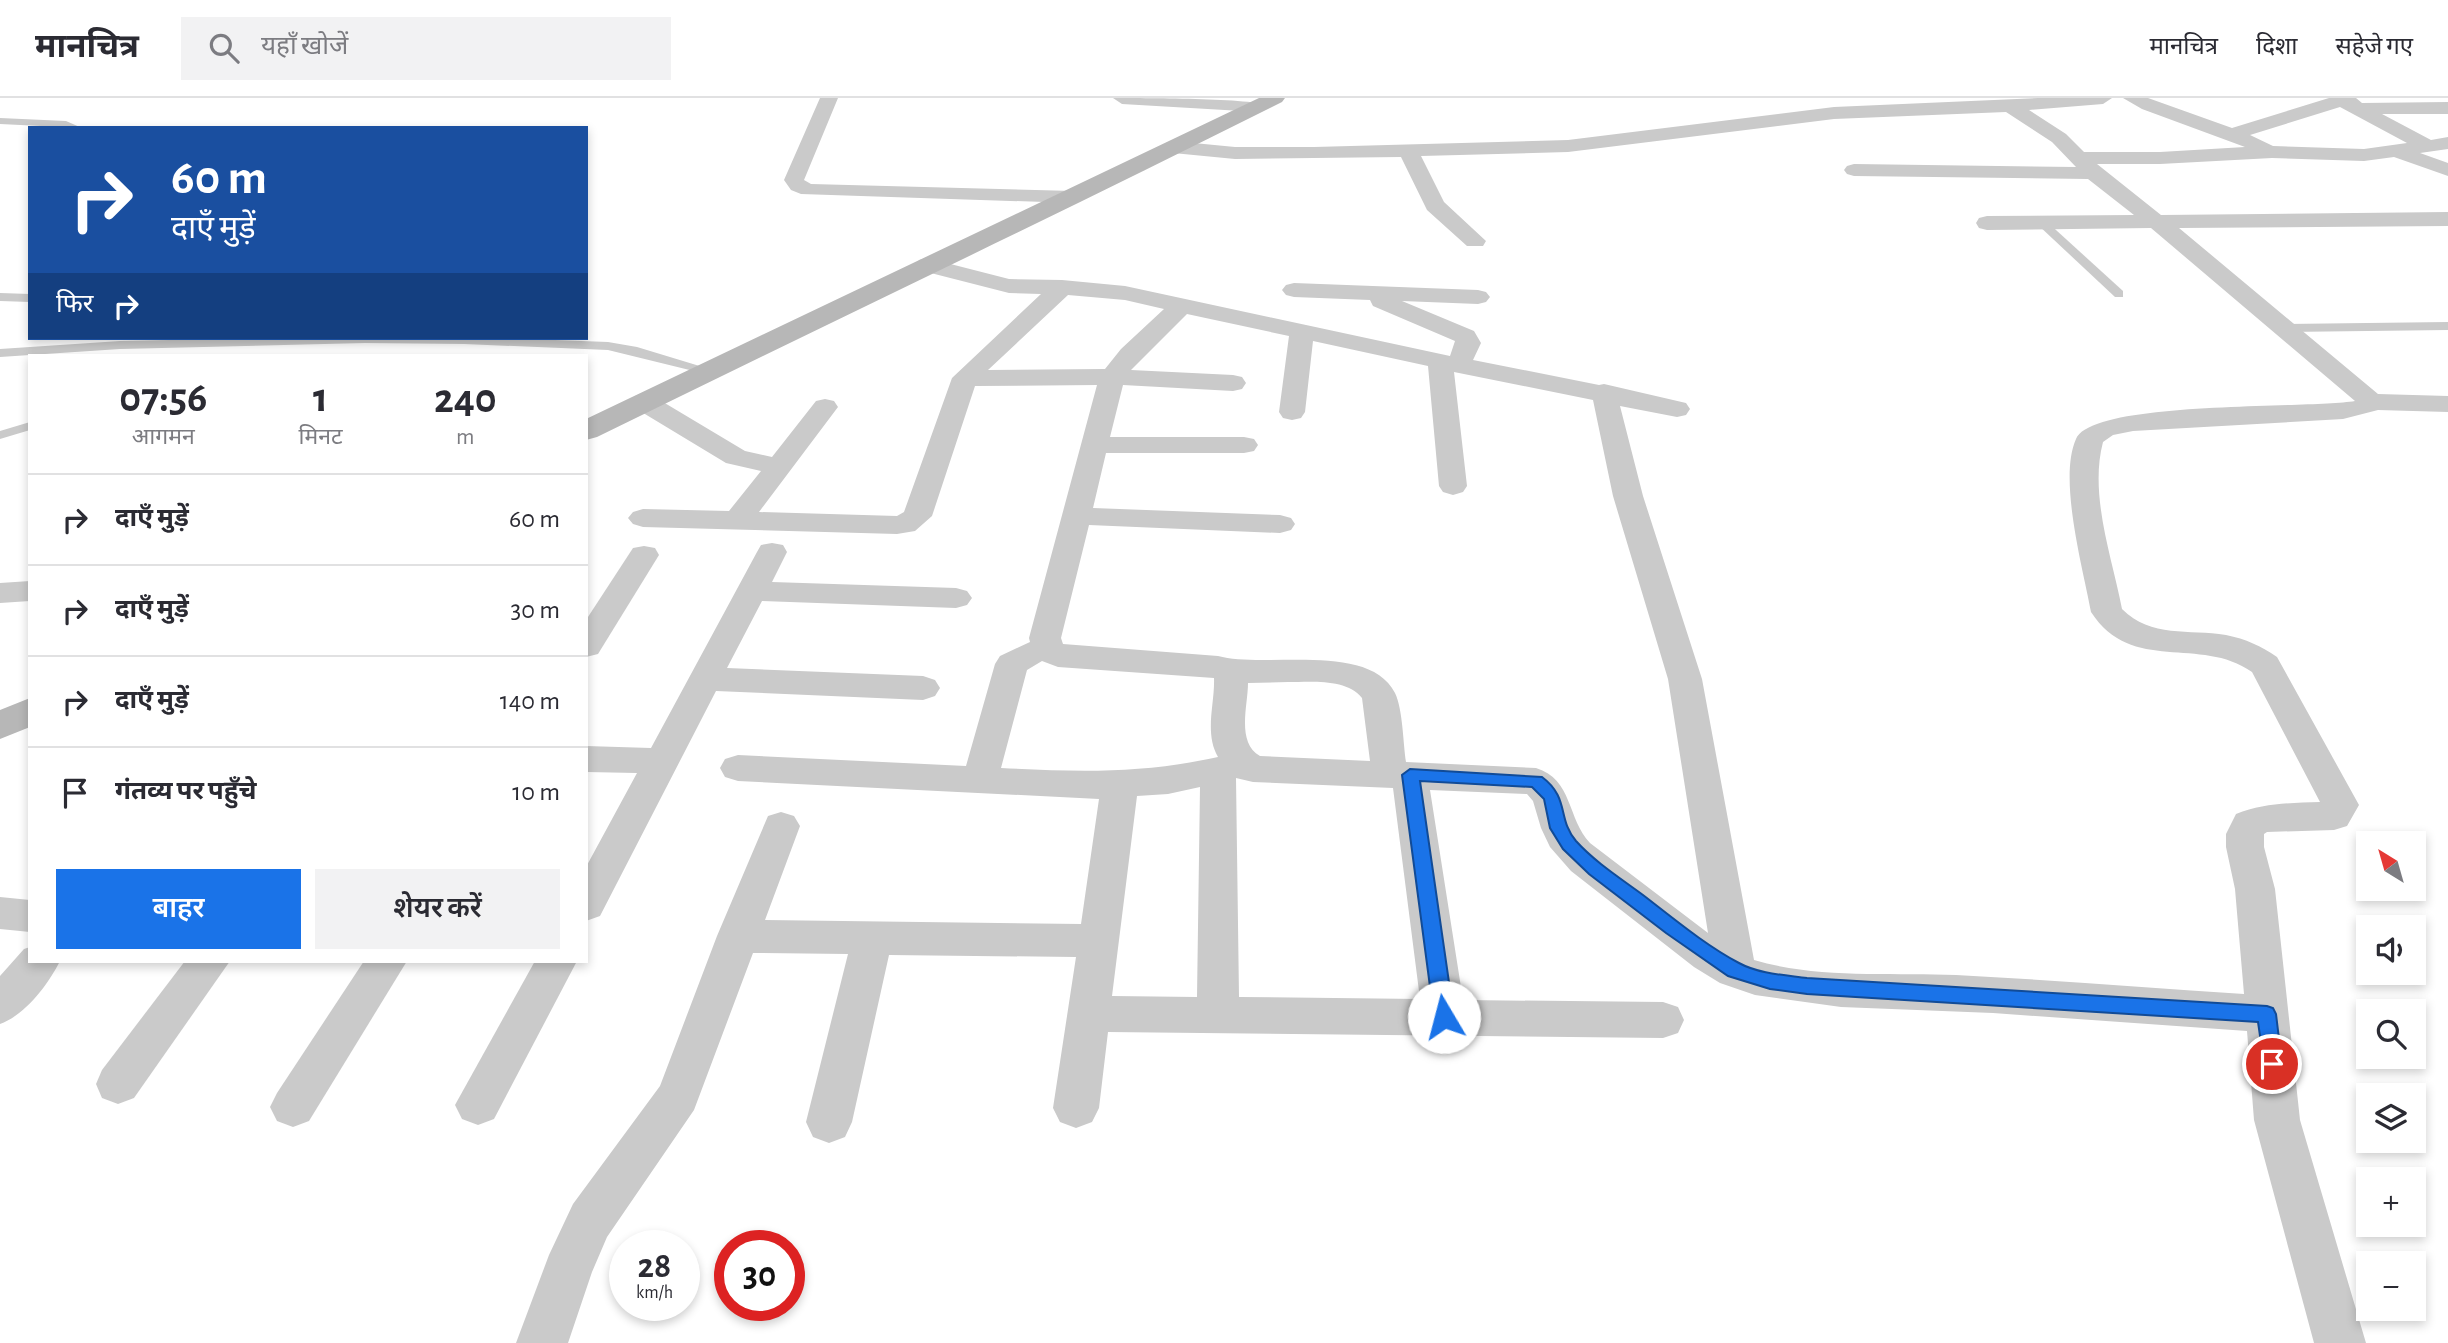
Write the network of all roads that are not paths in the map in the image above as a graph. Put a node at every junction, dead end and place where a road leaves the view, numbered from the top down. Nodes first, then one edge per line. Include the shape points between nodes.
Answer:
1 (829, 98) edge
2 (1122, 98) edge
3 (2103, 98) edge
4 (2132, 98) edge
5 (2347, 101) edge
6 (1267, 102) edge
7 (2010, 106) junction
8 (2448, 108) edge
9 (0, 121) edge
10 (71, 126) edge
11 (2232, 134) junction
12 (2448, 143) edge
13 (2426, 145) junction
14 (1173, 147) junction
15 (1408, 151) junction
16 (2397, 151) junction
17 (2272, 152) junction
18 (2085, 165) junction
19 (1854, 170) dead end
20 (2448, 170) edge
21 (1074, 198) junction
22 (2448, 219) edge
23 (2154, 220) junction
24 (2041, 222) junction
25 (1987, 223) dead end
26 (1475, 241) dead end
27 (1297, 264) dead end
28 (927, 265) junction
29 (1062, 287) junction
30 (1294, 290) junction
31 (1362, 293) junction
32 (2119, 294) dead end
33 (0, 297) edge
34 (1478, 297) dead end
35 (28, 298) edge
36 (1181, 306) junction
37 (2448, 326) edge
38 (2285, 328) junction
39 (1295, 331) junction
40 (84, 340) edge
41 (332, 340) junction
42 (74, 347) junction
43 (0, 353) edge
44 (312, 354) edge
45 (1449, 363) junction
46 (710, 371) junction
47 (1112, 377) junction
48 (965, 378) junction
49 (1233, 383) dead end
50 (1604, 393) junction
51 (644, 402) junction
52 (2370, 402) junction
53 (2448, 404) edge
54 (825, 407) dead end
55 (1677, 409) dead end
56 (1292, 412) dead end
57 (28, 427) edge
58 (588, 429) edge
59 (0, 435) edge
60 (1096, 445) junction
61 (1244, 445) dead end
62 (779, 467) junction
63 (1453, 486) dead end
64 (1077, 516) junction
65 (643, 518) dead end
66 (739, 519) junction
67 (1280, 524) dead end
68 (772, 552) dead end
69 (644, 555) dead end
70 (28, 591) edge
71 (751, 591) junction
72 (0, 593) edge
73 (956, 598) dead end
74 (588, 643) edge
75 (1048, 649) junction
76 (1230, 672) junction
77 (706, 679) junction
78 (923, 688) dead end
79 (28, 712) edge
80 (0, 726) edge
81 (588, 759) edge
82 (663, 761) junction
83 (738, 768) dead end
84 (1230, 768) junction
85 (1400, 774) junction
86 (980, 780) junction
87 (1120, 784) junction
88 (781, 826) dead end
89 (588, 901) edge
90 (0, 913) edge
91 (28, 916) edge
92 (737, 936) junction
93 (872, 938) junction
94 (1099, 941) junction
95 (38, 963) edge
96 (208, 963) edge
97 (385, 963) edge
98 (555, 963) edge
99 (1735, 971) junction
100 (0, 1006) edge
101 (1089, 1014) junction
102 (2267, 1014) junction
103 (1218, 1015) junction
104 (1444, 1017) junction
105 (1663, 1020) dead end
106 (118, 1084) dead end
107 (478, 1105) dead end
108 (293, 1107) dead end
109 (1076, 1108) dead end
110 (829, 1122) dead end
111 (542, 1343) edge
112 (2340, 1343) edge

1 - 21 street via 794,180 798,186 808,190
2 - 6 street
3 - 7 street
4 - 11 street
5 - 8 street
5 - 11 street
5 - 13 street
6 - 14 main road
7 - 15 street via 1853,111 1587,145
7 - 18 street via 2047,129
9 - 10 lane
11 - 17 street
12 - 13 street
13 - 16 street
14 - 15 street via 1235,153
14 - 21 main road
15 - 26 street via 1435,205
16 - 17 street via 2352,155
16 - 20 street
17 - 18 street
18 - 19 street
18 - 23 street
21 - 28 main road
22 - 23 street via 2340,223
23 - 24 street
23 - 38 street
24 - 25 street
24 - 32 lane
27 - 30 street
28 - 29 street via 1009,286
28 - 46 main road
29 - 36 street via 1125,293
29 - 48 street
30 - 31 street
30 - 39 street
31 - 34 street
31 - 45 street via 1465,336 1469,343
33 - 35 lane
36 - 39 street
36 - 47 street
37 - 38 lane
38 - 52 street
39 - 45 street
39 - 56 street
40 - 42 lane
41 - 42 lane
41 - 44 lane
41 - 46 lane via 608,346
42 - 43 lane
45 - 50 street
45 - 63 street
46 - 51 main road
47 - 48 street
47 - 49 street
47 - 60 street
48 - 66 street via 912,521 897,525
50 - 55 street
50 - 99 street via 1628,496 1685,679
51 - 58 main road
51 - 62 street via 736,457
52 - 53 street
52 - 102 street via 2355,411 2127,423 2095,431 2087,448 2084,487 2107,612 2116,626 2144,638 2236,648 2256,656 2340,805 2334,816 2264,818 2249,824 2245,834
54 - 62 street
57 - 59 lane
60 - 61 street
60 - 64 street
62 - 66 street
64 - 67 street
64 - 75 street via 1045,638
65 - 66 street
68 - 71 street
69 - 74 street
70 - 72 street
71 - 73 street
71 - 77 street
75 - 76 street via 1077,659 1218,667
75 - 86 street via 1012,664
76 - 84 street
76 - 85 street via 1325,672 1368,682 1379,696
77 - 78 street
77 - 82 street
79 - 80 main road
81 - 82 street
82 - 89 street
83 - 86 street
84 - 85 street
84 - 87 street via 1168,781
84 - 103 street
85 - 99 street via 1536,781 1553,799 1559,828 1569,845 1659,918
85 - 104 street
86 - 87 street
87 - 94 street
88 - 92 street
90 - 91 street
92 - 93 street
92 - 111 street via 678,1096 580,1241
93 - 94 street
93 - 110 street
94 - 101 street
95 - 100 street
96 - 106 street
97 - 108 street
98 - 107 street
99 - 102 street via 1807,986
101 - 103 street
101 - 109 street
102 - 112 street via 2277,1120
103 - 104 street
104 - 105 street

